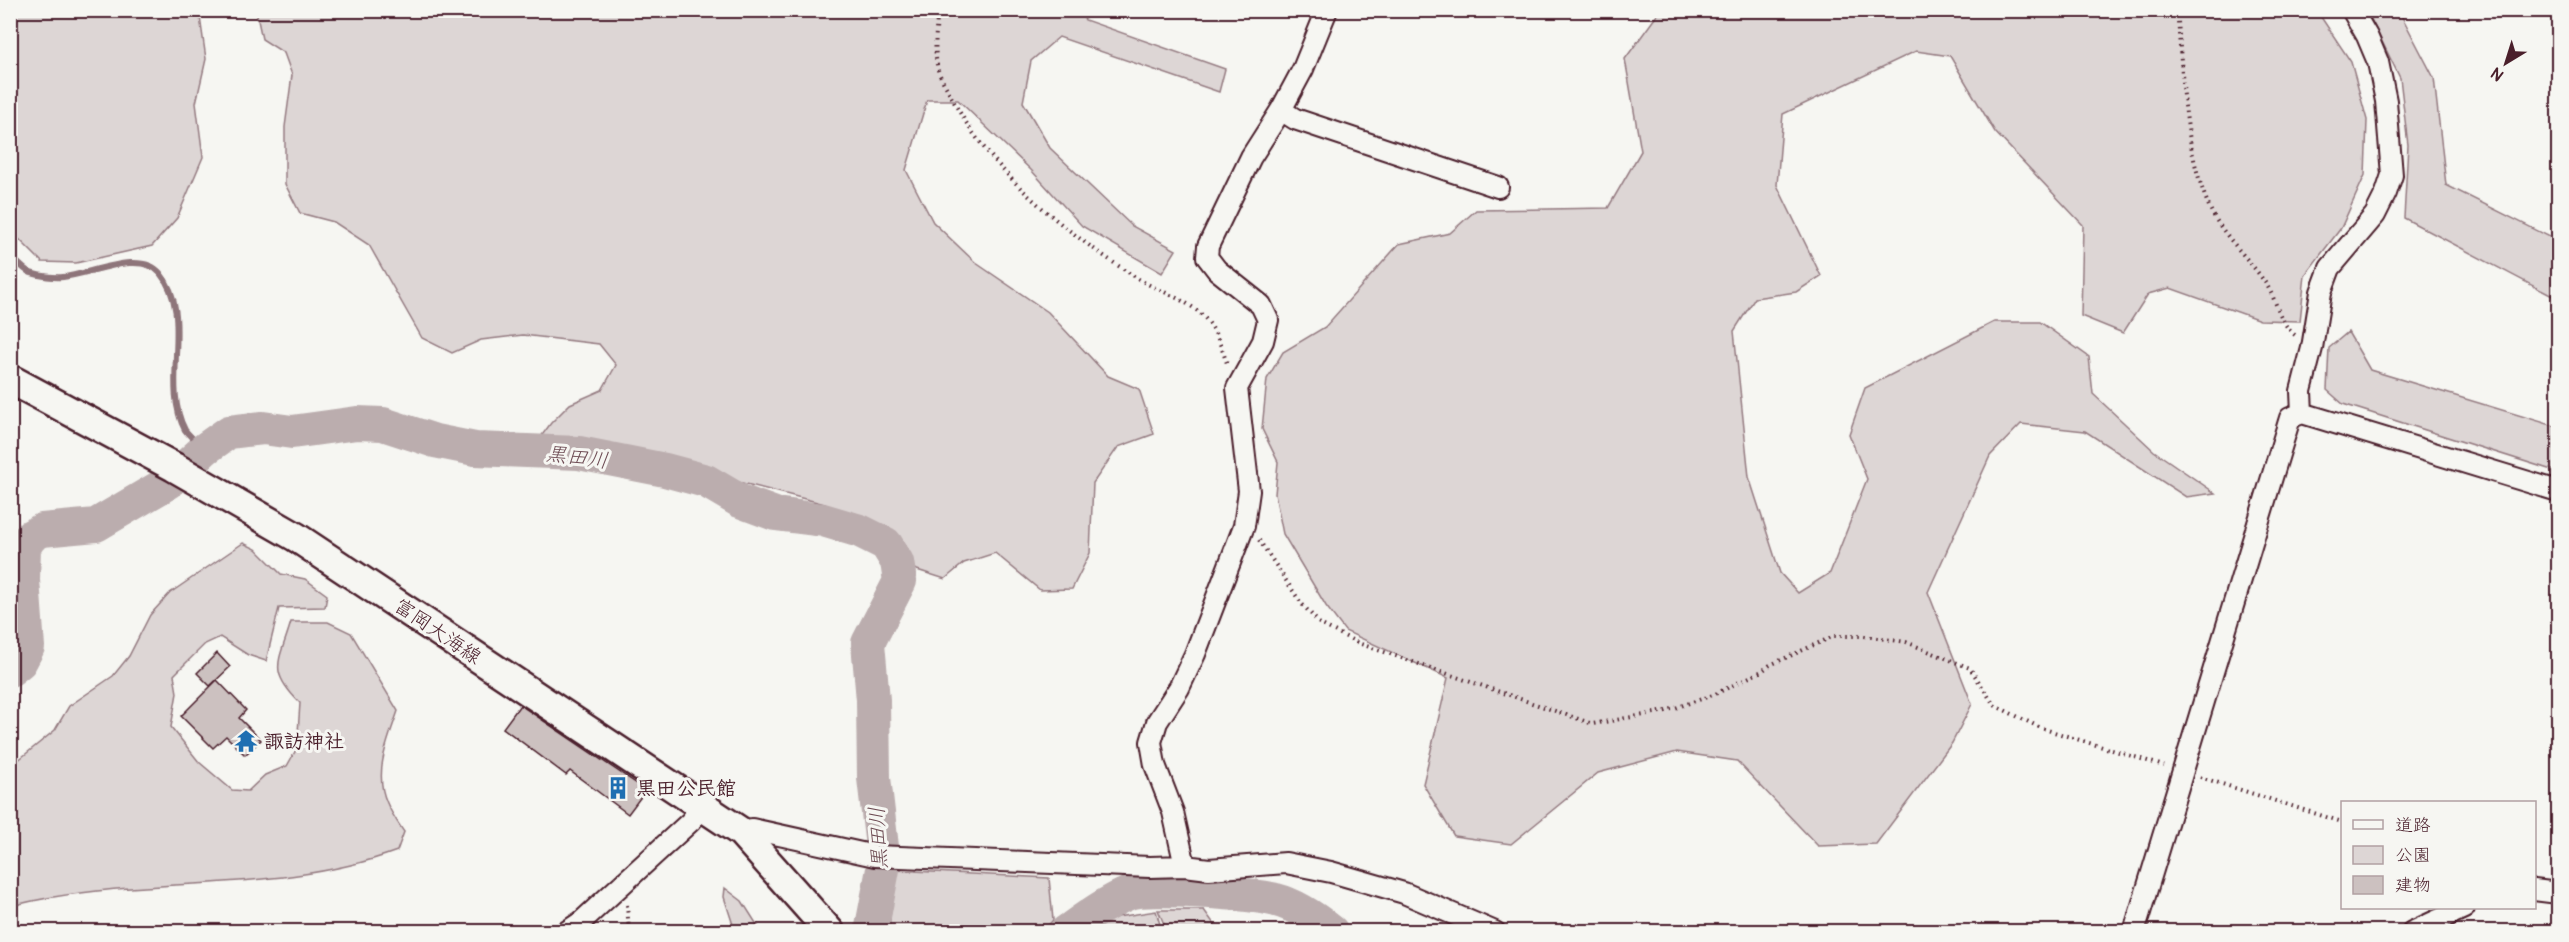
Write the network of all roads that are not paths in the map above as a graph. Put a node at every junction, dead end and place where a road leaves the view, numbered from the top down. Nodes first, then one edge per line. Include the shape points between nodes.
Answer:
1 (1327, 10) edge
2 (2352, 10) edge
3 (1281, 110) junction
4 (1498, 187) dead end
5 (10, 379) edge
6 (2302, 413) junction
7 (2559, 491) edge
8 (702, 806) junction
9 (741, 832) junction
10 (1185, 866) junction
11 (2536, 891) edge
12 (2559, 893) edge
13 (2462, 909) edge
14 (566, 932) edge
15 (830, 932) edge
16 (1495, 932) edge
17 (2134, 932) edge
18 (2412, 932) edge

1 - 3 street
2 - 6 street via 2378,62 2386,101 2392,175 2375,215 2330,268 2321,292 2301,391
3 - 4 street via 1295,119
3 - 10 street via 1251,157 1208,246 1207,257 1216,270 1261,305 1268,321 1263,341 1237,388 1249,490 1245,526 1195,654 1157,722 1151,742
5 - 8 main road, 富岡大海線 via 296,537
6 - 7 street
6 - 17 street via 2290,418
8 - 9 main road, 富岡大海線
8 - 14 street via 692,821
9 - 10 street via 752,829 883,856
9 - 15 main road, 富岡大海線
10 - 16 street via 1209,869 1286,863 1331,872 1404,893
11 - 12 street
13 - 18 street

